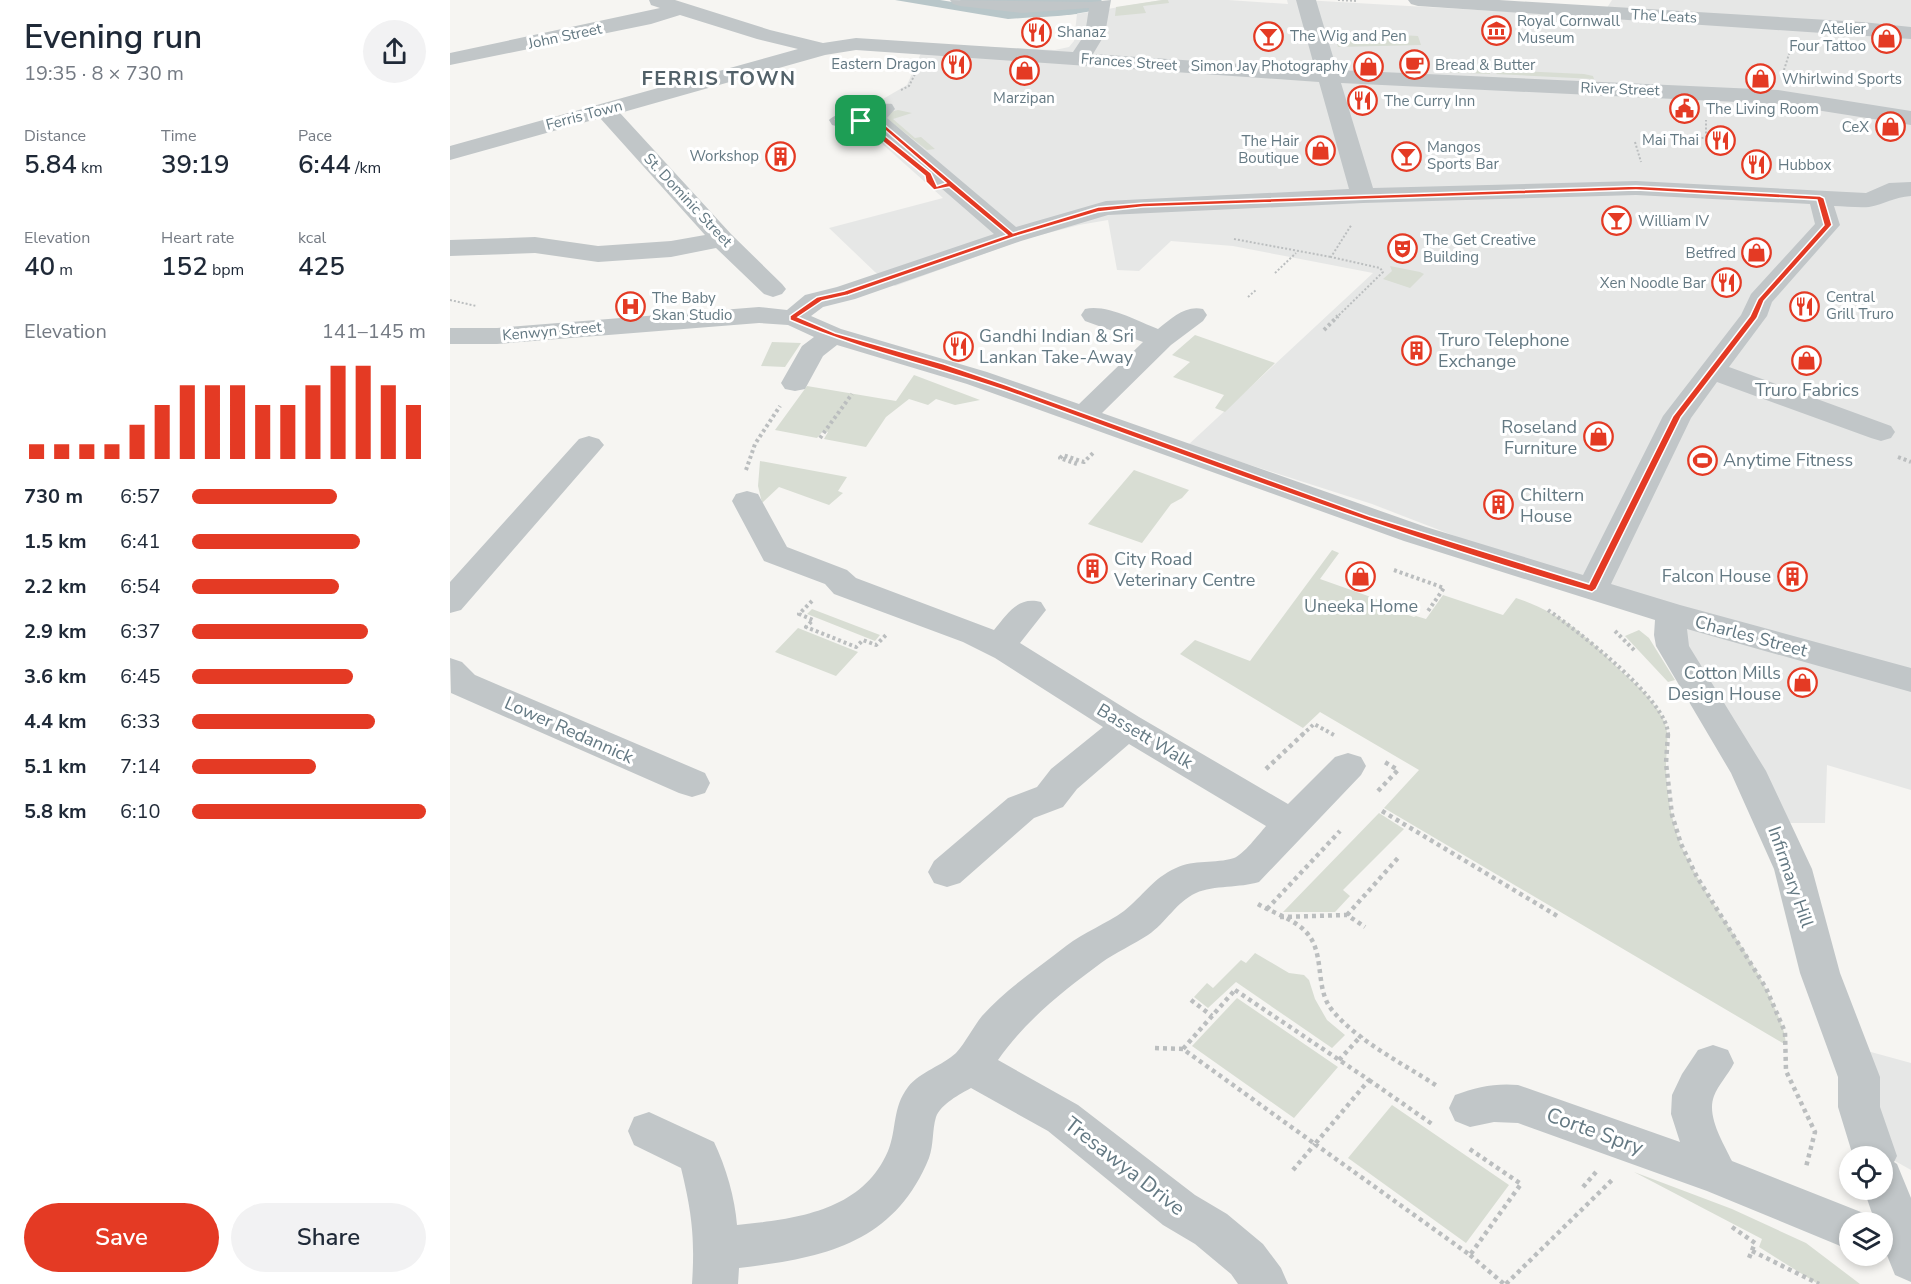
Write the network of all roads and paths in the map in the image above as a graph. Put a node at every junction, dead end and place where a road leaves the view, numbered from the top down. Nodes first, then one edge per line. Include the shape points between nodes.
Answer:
1 (656, 0) edge
2 (960, 0) edge
3 (1306, 0) edge
4 (1329, 0) edge
5 (1418, 0) edge
6 (1358, 1) edge
7 (1091, 2) edge
8 (1507, 3) edge
9 (680, 8) junction
10 (1911, 33) edge
11 (823, 49) junction
12 (930, 49) joint
13 (1080, 58) junction
14 (450, 59) edge
15 (915, 73) dead end
16 (1328, 76) junction
17 (886, 105) junction
18 (604, 109) junction
19 (1706, 117) dead end
20 (1911, 118) edge
21 (840, 120) dead end
22 (1686, 142) dead end
23 (450, 153) edge
24 (1911, 189) edge
25 (1363, 196) junction
26 (1820, 198) junction
27 (1911, 199) edge
28 (1866, 200) junction
29 (1353, 220) dead end
30 (1012, 236) junction
31 (722, 239) junction
32 (1234, 239) dead end
33 (450, 248) edge
34 (1297, 252) junction
35 (1331, 257) junction
36 (1275, 273) dead end
37 (774, 290) dead end
38 (1256, 290) dead end
39 (1248, 297) dead end
40 (1094, 315) dead end
41 (1194, 315) dead end
42 (793, 318) junction
43 (1324, 330) dead end
44 (832, 335) junction
45 (450, 336) edge
46 (1161, 339) junction
47 (1713, 371) junction
48 (795, 383) joint
49 (852, 394) dead end
50 (1083, 416) junction
51 (1881, 432) dead end
52 (820, 438) dead end
53 (589, 445) dead end
54 (1101, 445) dead end
55 (1898, 456) dead end
56 (1911, 462) edge
57 (1077, 464) dead end
58 (747, 501) joint
59 (1394, 570) dead end
60 (1592, 589) junction
61 (450, 602) edge
62 (1544, 608) dead end
63 (1030, 610) dead end
64 (1428, 611) dead end
65 (1672, 614) junction
66 (1612, 628) dead end
67 (998, 646) junction
68 (1641, 657) dead end
69 (450, 670) edge
70 (1911, 680) edge
71 (1127, 726) junction
72 (1348, 766) dead end
73 (692, 783) dead end
74 (1382, 811) dead end
75 (1292, 824) junction
76 (1398, 858) dead end
77 (947, 872) dead end
78 (1247, 898) dead end
79 (1347, 915) junction
80 (1279, 917) junction
81 (1559, 917) dead end
82 (1365, 927) dead end
83 (1191, 1000) dead end
84 (1212, 1016) junction
85 (1362, 1035) junction
86 (1155, 1048) dead end
87 (1183, 1049) junction
88 (1339, 1060) junction
89 (1713, 1063) dead end
90 (970, 1066) junction
91 (1369, 1080) junction
92 (1456, 1126) junction
93 (649, 1131) dead end
94 (1315, 1144) junction
95 (1872, 1146) edge
96 (1293, 1170) dead end
97 (1717, 1175) junction
98 (1803, 1177) dead end
99 (1623, 1179) dead end
100 (1887, 1200) edge
101 (1725, 1223) dead end
102 (1839, 1225) edge
103 (1899, 1247) edge
104 (1752, 1251) junction
105 (1470, 1256) junction
106 (1749, 1258) dead end
107 (716, 1266) edge
108 (1265, 1284) edge
109 (1505, 1284) edge
110 (1819, 1284) edge

1 - 9 street
2 - 7 street via 1022,7
3 - 16 street
4 - 6 path
5 - 8 street, The Leats
7 - 13 street via 1095,34
8 - 10 street, The Leats via 1564,11
9 - 11 street
9 - 14 street, John Street via 651,18
11 - 12 street, Ferris Town via 856,44
11 - 18 street, Ferris Town
12 - 13 street, Frances Street
13 - 16 street, Frances Street
15 - 17 path via 909,86
16 - 20 street, River Street via 1778,97
16 - 25 street
17 - 21 street
17 - 30 street via 875,120 943,186
18 - 23 street, Ferris Town
18 - 31 street, St. Dominic Street
19 - 22 path via 1706,137
24 - 28 street via 1889,190
25 - 26 street via 1652,188
25 - 30 street via 1106,208
26 - 28 street
26 - 47 street via 1828,220 1825,230 1760,300 1754,316
27 - 28 street
29 - 35 path
30 - 42 street via 819,299
31 - 33 street via 670,249 608,254 535,245
31 - 37 street, St. Dominic Street
32 - 34 path
34 - 35 path
34 - 36 path
35 - 43 path via 1380,268 1383,272
38 - 39 path
40 - 46 street
41 - 46 street
42 - 44 street, Kenwyn Street
42 - 45 street, Kenwyn Street via 759,315 497,336
44 - 48 street via 812,352
44 - 50 street, Kenwyn Street via 950,369
46 - 50 street
47 - 51 street
47 - 60 street via 1677,416
48 - 58 path via 751,452 746,470
49 - 52 path
50 - 60 street, Charles Street via 1366,518
53 - 61 street
54 - 57 path via 1084,462 1064,455 1060,458
55 - 56 path
58 - 67 street, Bassett Walk via 775,554
59 - 64 path via 1444,588
60 - 65 street, Charles Street
62 - 98 path via 1590,640 1641,689 1668,731 1666,764 1672,814 1681,844 1766,988 1785,1032 1786,1071 1815,1132
63 - 67 street
65 - 70 street, Charles Street
65 - 95 street, Infirmary Hill via 1672,646 1748,771 1792,869 1820,973 1859,1077 1859,1107
66 - 68 path
67 - 71 street, Bassett Walk
69 - 73 street, Lower Redannick via 463,684
71 - 75 street, Bassett Walk
71 - 77 street via 1064,779 1050,797 1021,808
72 - 75 street
74 - 81 path
75 - 90 street via 1246,871 1179,882 1136,923 1088,951 1022,1004 997,1028
76 - 79 path
78 - 80 path
79 - 80 path
79 - 82 path
80 - 85 path via 1305,932 1313,942 1329,1005
83 - 84 path
84 - 87 path
84 - 88 path via 1235,990
85 - 88 path
85 - 92 path
86 - 87 path
87 - 94 path
88 - 91 path
89 - 97 street via 1693,1095 1691,1108
90 - 107 street via 922,1100 907,1157 873,1206 828,1232
90 - 108 street, Tresawya Drive via 1063,1118 1179,1210 1211,1229 1247,1259
91 - 92 path
91 - 94 path
92 - 97 street, Corte Spry via 1484,1103 1518,1104
92 - 105 path via 1521,1184
93 - 107 street via 699,1156 714,1212
94 - 96 path
94 - 105 path
97 - 102 street, Corte Spry
99 - 109 path via 1606,1184
100 - 103 street
101 - 104 path via 1755,1243
104 - 106 path
104 - 110 path
105 - 109 path

